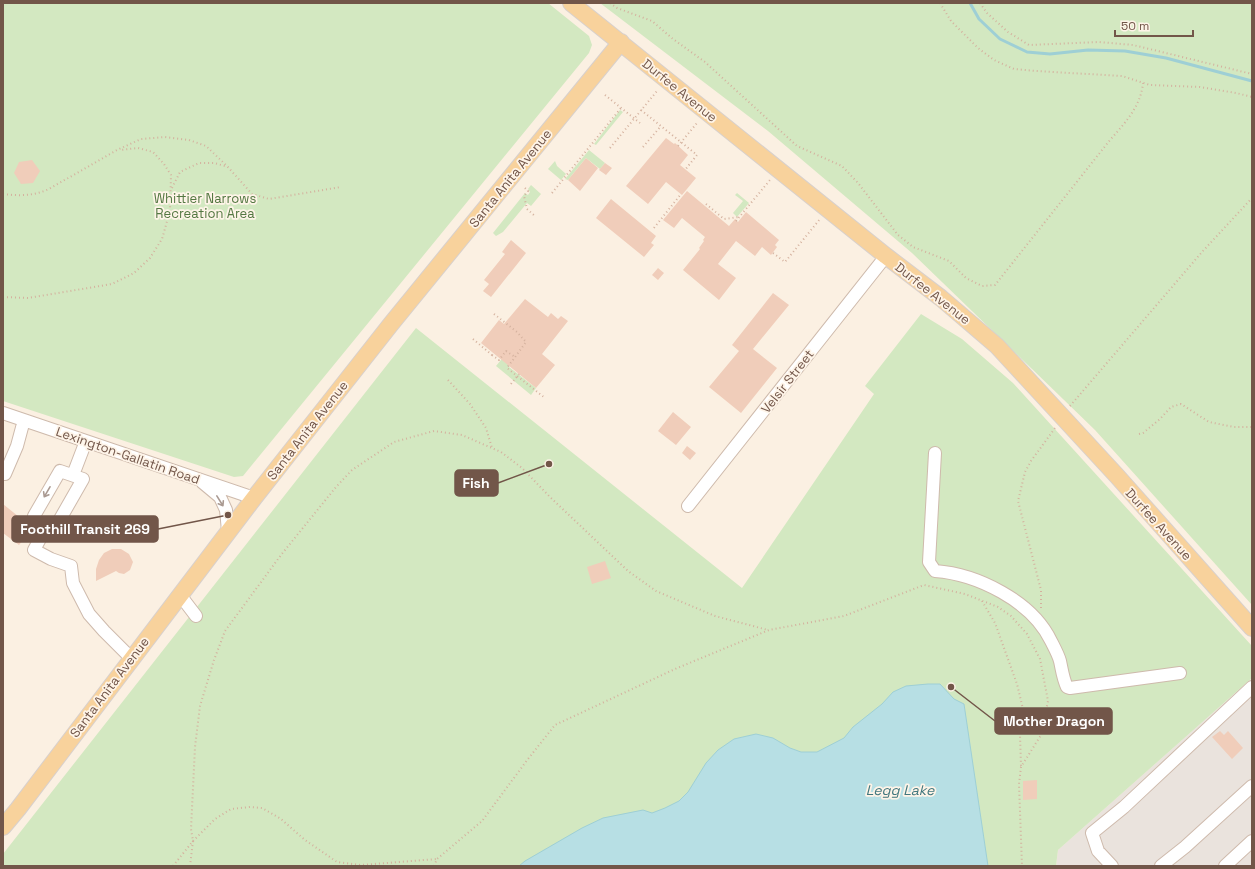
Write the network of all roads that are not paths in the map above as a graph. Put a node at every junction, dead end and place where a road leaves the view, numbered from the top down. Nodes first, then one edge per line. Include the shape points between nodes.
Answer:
1 (571, 3) edge
2 (621, 42) junction
3 (886, 256) junction
4 (3, 413) edge
5 (24, 420) junction
6 (86, 441) junction
7 (935, 453) dead end
8 (3, 474) edge
9 (73, 475) junction
10 (198, 479) junction
11 (254, 498) junction
12 (688, 506) dead end
13 (228, 531) junction
14 (42, 534) junction
15 (180, 595) junction
16 (196, 616) dead end
17 (1252, 628) edge
18 (131, 658) junction
19 (1180, 672) dead end
20 (1252, 687) edge
21 (1252, 786) edge
22 (3, 827) edge
23 (1252, 841) edge
24 (1112, 866) edge
25 (1161, 866) edge
26 (1225, 866) edge

1 - 2 main road, Durfee Avenue
2 - 3 main road, Durfee Avenue
2 - 11 main road, Santa Anita Avenue via 391,324
3 - 12 street, Velsir Street
3 - 17 main road, Durfee Avenue via 946,302 996,346 1117,476
4 - 5 street, Lexington-Gallatin Road
5 - 6 street, Lexington-Gallatin Road
5 - 8 street via 17,446
6 - 9 street
6 - 10 street, Lexington-Gallatin Road
7 - 19 street via 929,562 935,571 966,577 990,586 1019,602 1040,622 1051,640 1067,687
9 - 14 street via 82,479 55,528 52,532
9 -> 14 street via 60,471 34,516
10 - 11 street, Lexington-Gallatin Road
10 -> 13 street via 220,498 226,510
11 - 13 main road, Santa Anita Avenue
13 - 15 main road, Santa Anita Avenue
14 - 18 street via 34,550 71,566 73,583 89,614
15 - 16 street
15 - 18 main road, Santa Anita Avenue
18 - 22 main road, Santa Anita Avenue
20 - 24 street via 1124,807 1092,833 1098,851
21 - 25 street
23 - 26 street

